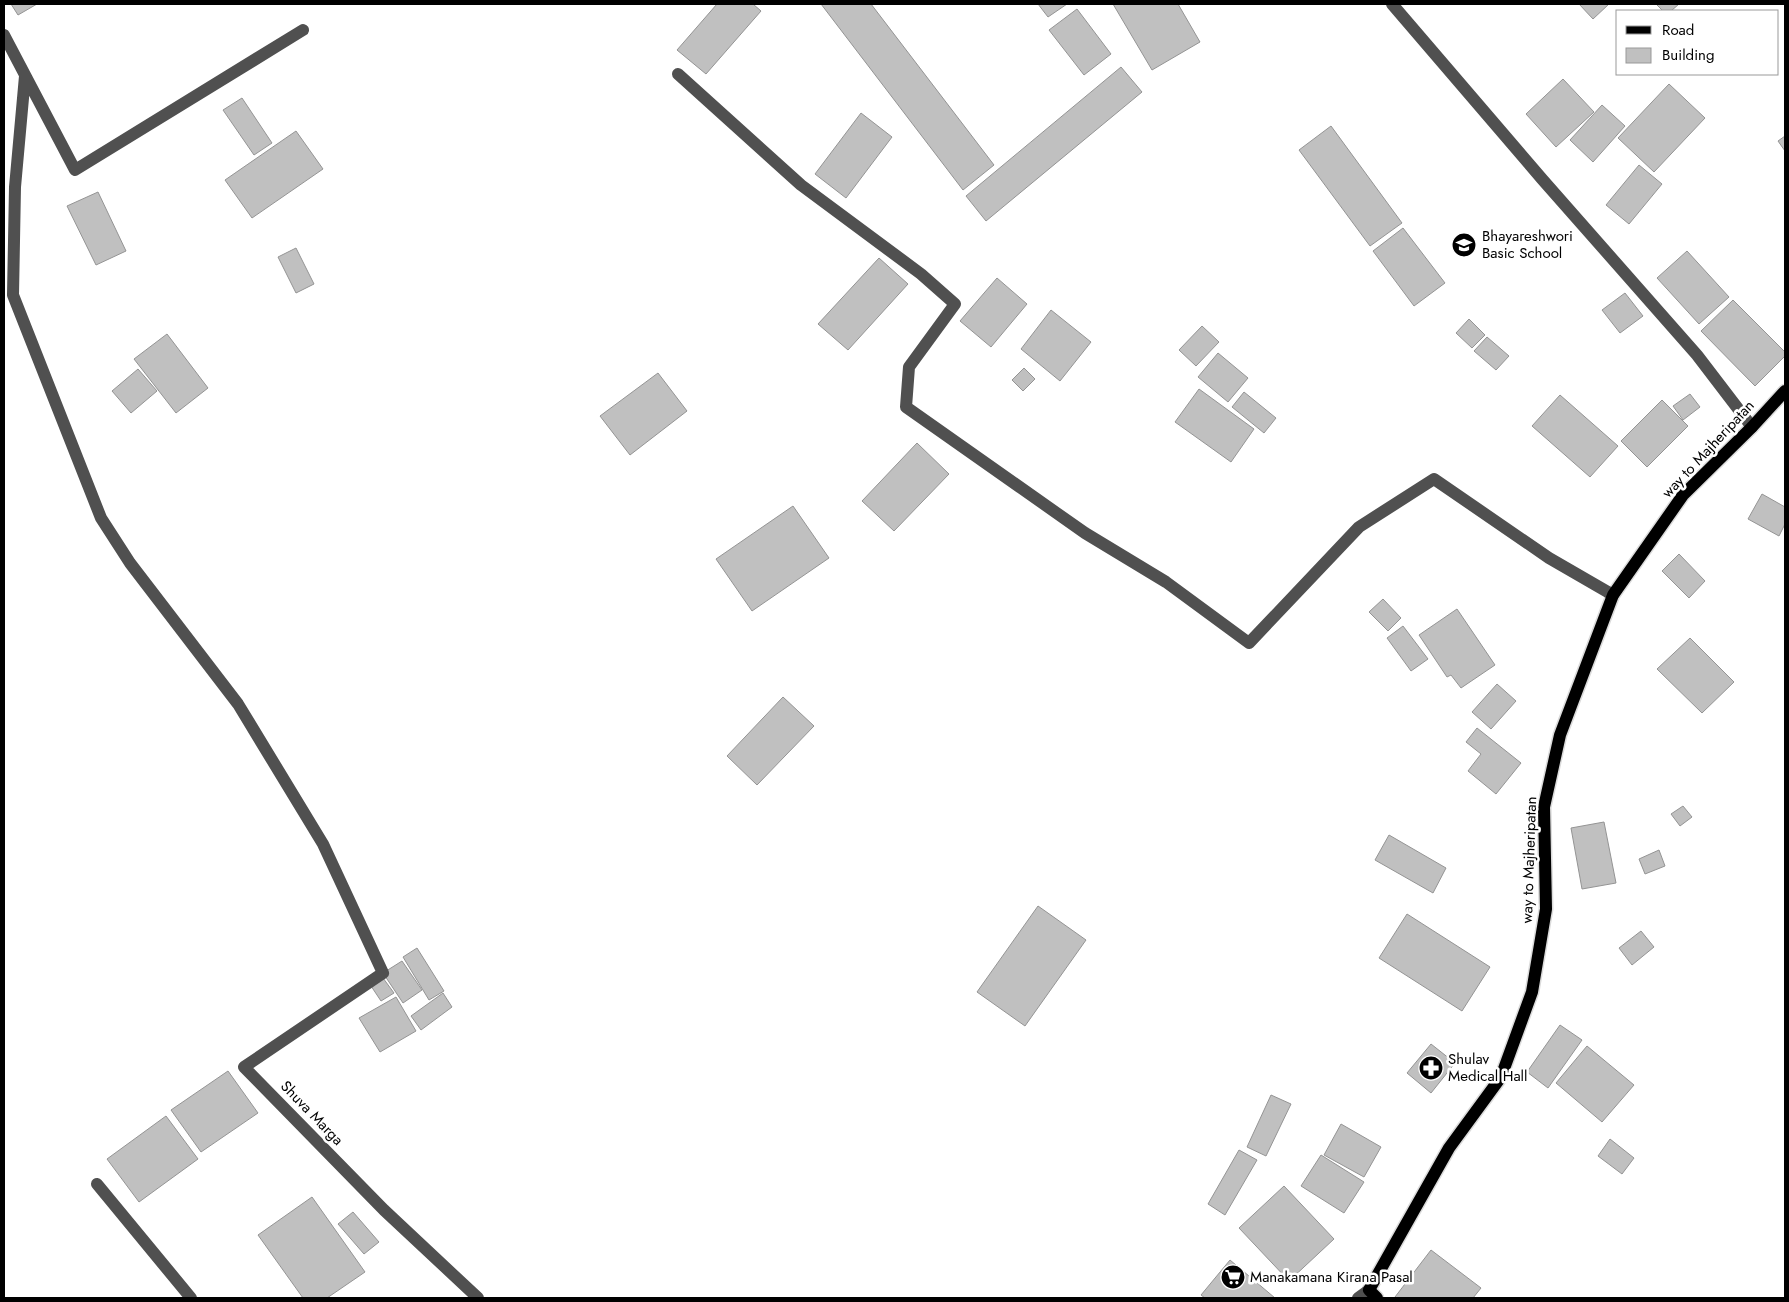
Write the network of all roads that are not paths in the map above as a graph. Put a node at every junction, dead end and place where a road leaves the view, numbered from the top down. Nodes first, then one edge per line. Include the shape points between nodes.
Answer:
1 (1392, 4) edge
2 (303, 30) dead end
3 (4, 35) edge
4 (678, 74) dead end
5 (25, 76) junction
6 (1785, 390) edge
7 (1752, 427) junction
8 (1613, 595) junction
9 (97, 1184) dead end
10 (1373, 1294) edge
11 (191, 1298) edge
12 (478, 1298) edge
13 (1358, 1298) edge

1 - 7 street via 1697,355
2 - 5 street via 75,170
3 - 5 street
4 - 8 street via 801,185 956,304 910,367 906,407 1085,533 1166,582 1249,643 1359,527 1434,479 1549,558
5 - 12 street, Shuva Marga via 15,187 13,295 101,518 130,563 238,704 323,844 383,973 244,1067 384,1210
6 - 7 main road, way to Majheripatan
7 - 8 main road, way to Majheripatan via 1683,496
8 - 10 main road, way to Majheripatan via 1560,735 1544,807 1546,910 1532,992 1501,1077 1449,1148
9 - 11 street
10 - 13 street

